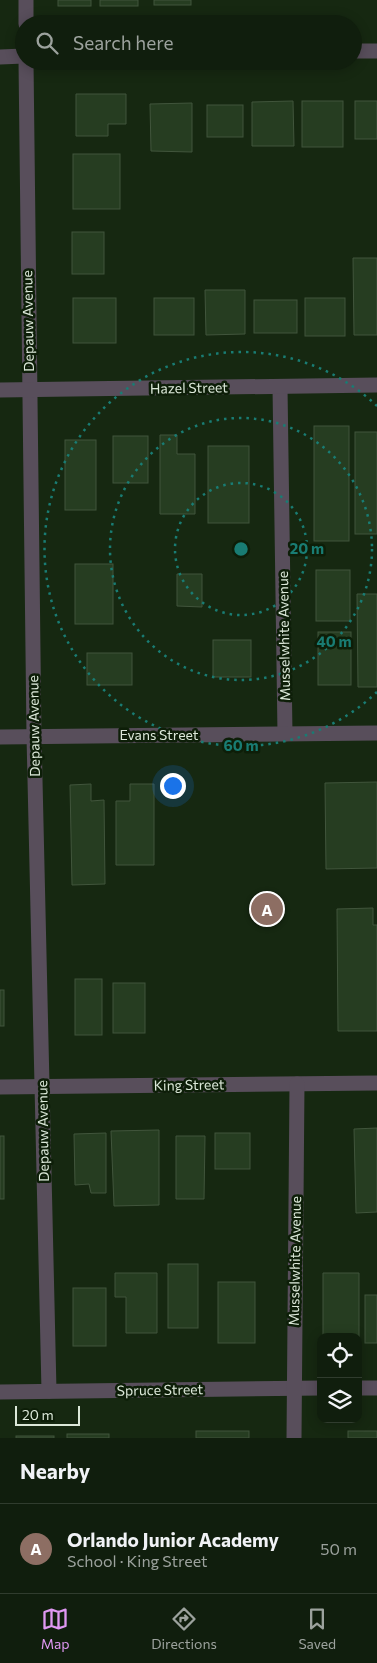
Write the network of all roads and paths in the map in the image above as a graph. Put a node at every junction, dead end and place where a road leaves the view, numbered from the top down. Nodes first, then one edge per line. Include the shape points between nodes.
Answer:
1 (26, 0) edge
2 (26, 15) edge
3 (362, 51) edge
4 (377, 51) edge
5 (15, 56) edge
6 (0, 57) edge
7 (26, 70) edge
8 (377, 385) edge
9 (280, 387) junction
10 (0, 390) edge
11 (29, 390) junction
12 (377, 733) edge
13 (285, 734) junction
14 (34, 736) junction
15 (0, 737) edge
16 (377, 1083) edge
17 (297, 1084) junction
18 (0, 1087) edge
19 (42, 1087) junction
20 (317, 1388) edge
21 (362, 1388) edge
22 (377, 1388) edge
23 (294, 1389) junction
24 (48, 1391) junction
25 (0, 1392) edge
26 (294, 1438) edge

1 - 2 street
3 - 4 street
5 - 6 street
7 - 11 street, Depauw Avenue
8 - 9 street, Hazel Street
9 - 11 street, Hazel Street
9 - 13 street, Musselwhite Avenue
10 - 11 street, Hazel Street
11 - 14 street, Depauw Avenue
12 - 13 street, Evans Street
13 - 14 street, Evans Street
14 - 15 street, Evans Street
14 - 19 street, Depauw Avenue
16 - 17 street, King Street
17 - 19 street, King Street
17 - 23 street, Musselwhite Avenue
18 - 19 street, King Street
19 - 24 street, Depauw Avenue
20 - 23 street, Spruce Street
21 - 22 street
23 - 24 street, Spruce Street
23 - 26 street, Musselwhite Avenue
24 - 25 street, Spruce Street

